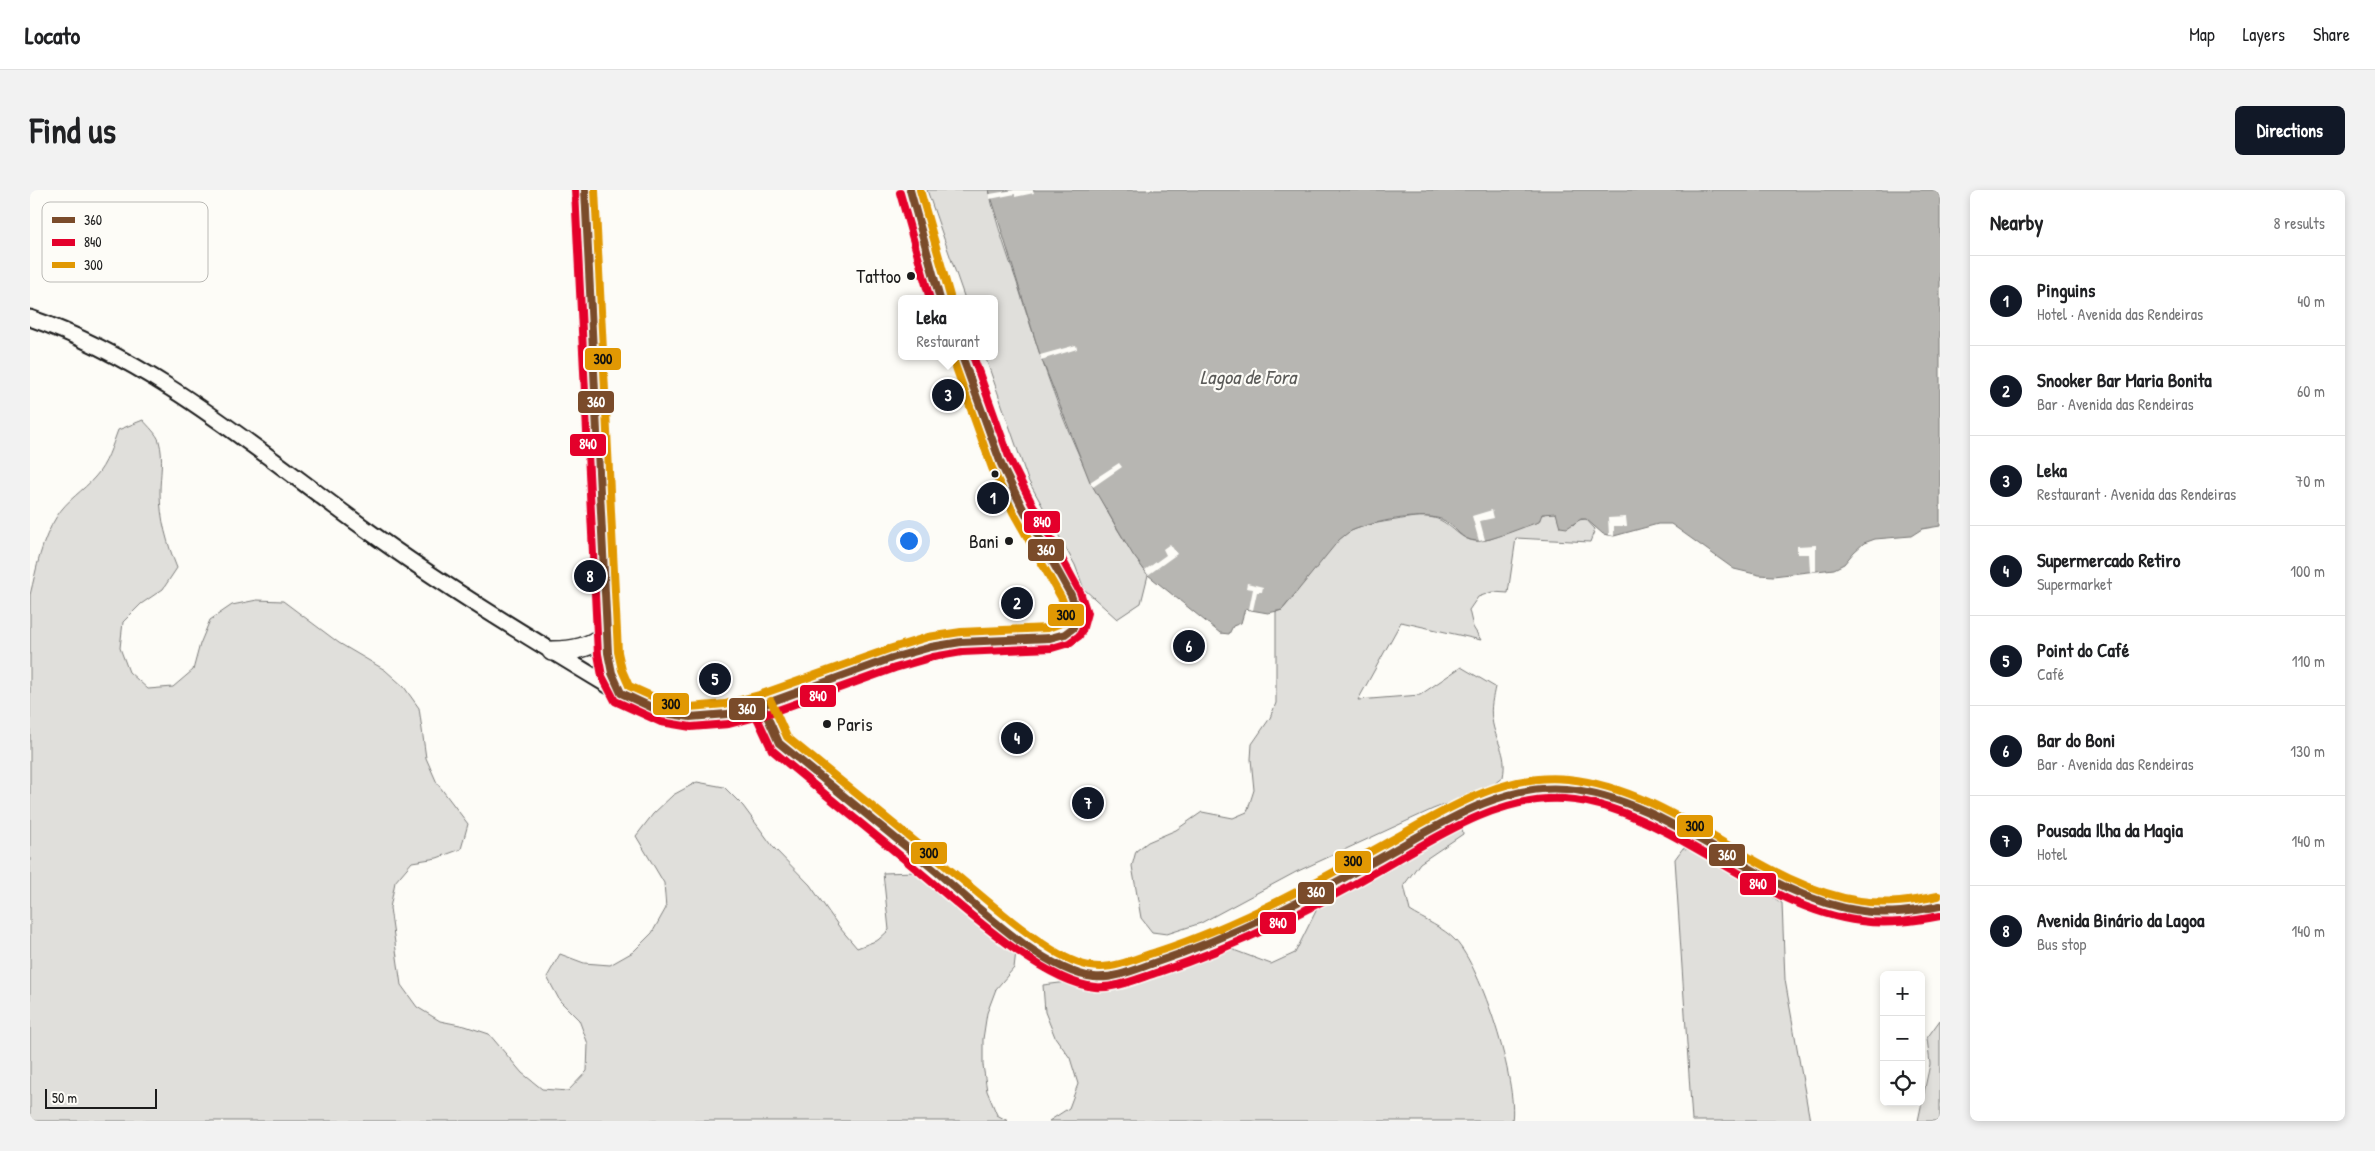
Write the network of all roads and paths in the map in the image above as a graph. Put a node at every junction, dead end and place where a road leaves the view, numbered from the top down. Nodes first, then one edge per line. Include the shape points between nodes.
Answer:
1 (585, 190) edge
2 (910, 190) edge
3 (939, 295) edge
4 (30, 318) edge
5 (963, 360) edge
6 (606, 634) junction
7 (552, 651) junction
8 (621, 693) junction
9 (762, 705) junction
10 (1940, 906) edge

1 - 6 main road
2 - 3 main road
4 - 7 street via 70,334 156,378 387,545
5 - 9 main road via 1001,464 1061,573 1077,612 1072,628 1050,638 961,642 932,647 892,658
6 - 7 main road via 584,648
6 - 8 main road via 612,673
7 - 8 street
8 - 9 main road via 664,712 690,717 727,714
9 - 10 main road via 779,743 1031,948 1061,967 1097,977 1141,967 1224,938 1342,880 1462,814 1517,793 1543,789 1598,793 1630,804 1788,889 1816,900 1881,913

